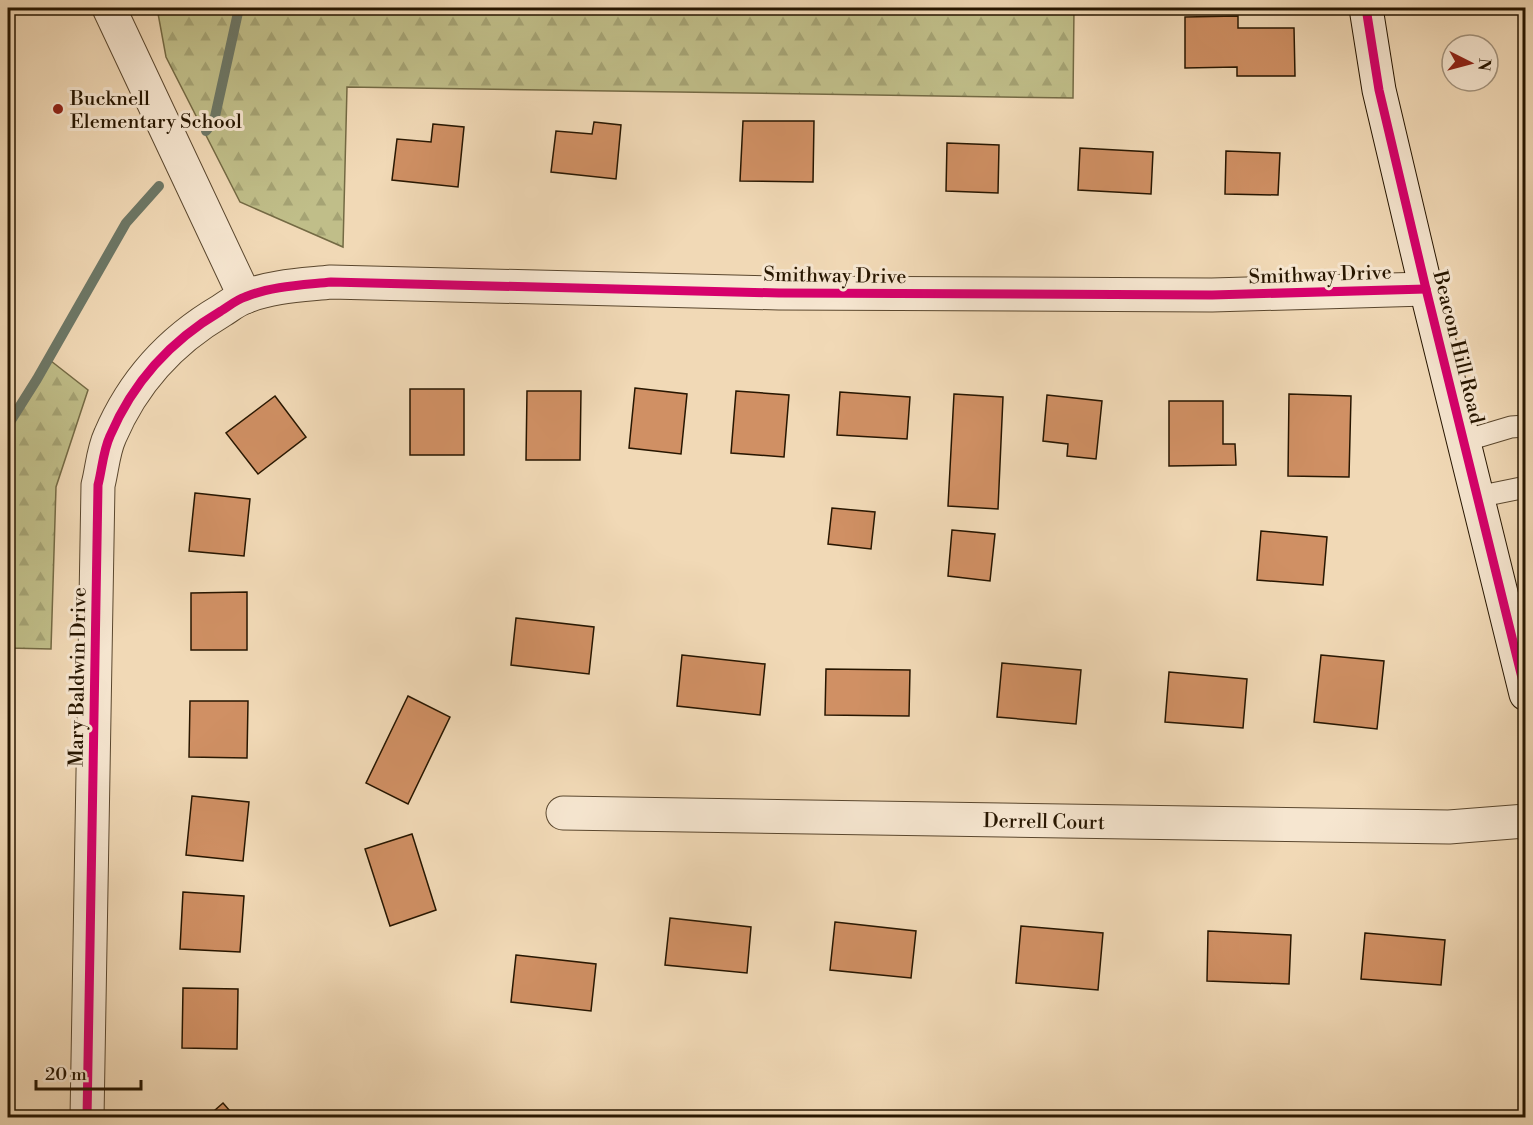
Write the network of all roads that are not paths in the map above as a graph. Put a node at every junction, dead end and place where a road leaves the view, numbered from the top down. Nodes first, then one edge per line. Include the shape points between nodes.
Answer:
1 (109, 8) edge
2 (1366, 8) edge
3 (1426, 289) junction
4 (245, 297) junction
5 (1526, 426) edge
6 (1464, 441) junction
7 (1526, 487) edge
8 (1477, 497) junction
9 (1526, 694) edge
10 (563, 813) dead end
11 (1526, 821) edge
12 (87, 1118) edge

1 - 4 street
2 - 3 street, Beacon Hill Road via 1379,90
3 - 4 street, Smithway Drive via 1212,295 802,293 331,282 284,286
3 - 6 street, Beacon Hill Road
4 - 12 street, Mary Baldwin Drive via 173,345 131,394 109,438 98,485
5 - 6 lane
6 - 8 street, Beacon Hill Road
7 - 8 lane
8 - 9 street, Beacon Hill Road
10 - 11 street, Derrell Court via 1449,827

